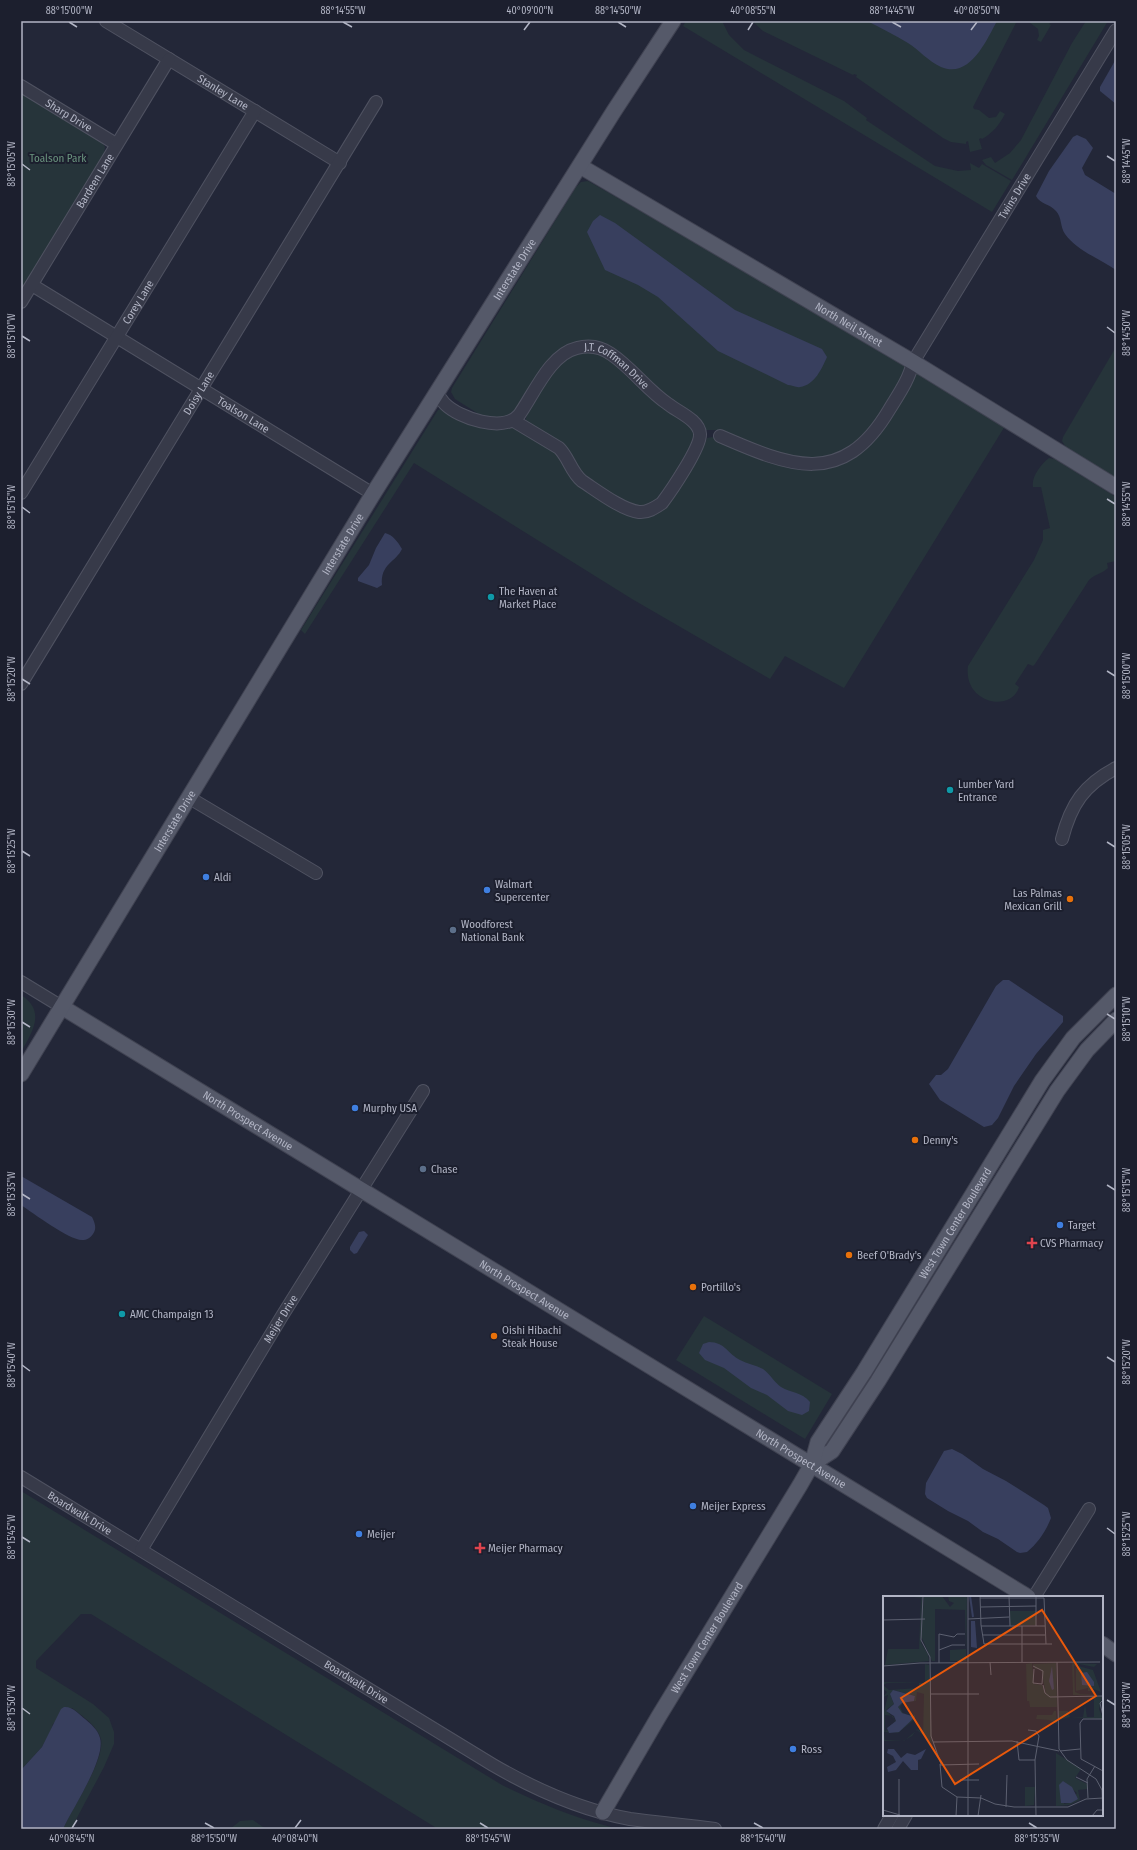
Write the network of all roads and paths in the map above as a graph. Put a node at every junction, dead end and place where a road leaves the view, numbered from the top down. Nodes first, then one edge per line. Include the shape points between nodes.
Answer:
1 (106, 21) edge
2 (674, 21) edge
3 (1116, 30) edge
4 (169, 59) junction
5 (21, 86) edge
6 (376, 102) dead end
7 (255, 111) junction
8 (116, 144) junction
9 (340, 163) junction
10 (580, 166) junction
11 (32, 285) junction
12 (21, 302) edge
13 (116, 337) junction
14 (913, 362) junction
15 (202, 389) junction
16 (437, 394) junction
17 (514, 421) junction
18 (720, 436) dead end
19 (1116, 487) edge
20 (21, 493) edge
21 (373, 494) junction
22 (21, 684) edge
23 (1116, 768) edge
24 (188, 797) junction
25 (1062, 838) dead end
26 (316, 873) dead end
27 (21, 982) edge
28 (1116, 995) edge
29 (62, 1007) junction
30 (1099, 1011) junction
31 (1116, 1021) edge
32 (21, 1074) edge
33 (423, 1091) dead end
34 (361, 1190) junction
35 (812, 1464) junction
36 (21, 1477) edge
37 (1089, 1509) dead end
38 (141, 1550) junction
39 (1026, 1596) edge
40 (1035, 1596) edge
41 (1103, 1645) edge
42 (1116, 1654) edge
43 (603, 1812) junction
44 (891, 1816) edge
45 (905, 1816) edge
46 (715, 1829) edge
47 (884, 1829) edge
48 (898, 1829) edge

1 - 4 street, Stanley Lane
2 - 10 main road, Interstate Drive
3 - 14 street, Twins Drive
4 - 7 street, Stanley Lane
4 - 8 street, Bardeen Lane
5 - 8 street, Sharp Drive
6 - 9 street, Doisy Lane
7 - 9 street, Stanley Lane
7 - 13 street, Corey Lane
8 - 11 street, Bardeen Lane
9 - 15 street, Doisy Lane
10 - 14 main road, North Neil Street
10 - 16 main road, Interstate Drive
11 - 12 street, Bardeen Lane
11 - 13 street, Toalson Lane
13 - 15 street, Toalson Lane
13 - 20 street, Corey Lane
14 - 18 street via 909,377 874,433 862,445 834,461 805,465 789,463 763,455
14 - 19 main road, North Neil Street
15 - 21 street, Toalson Lane
15 - 22 street, Doisy Lane
16 - 17 street via 450,398 467,409 476,419 496,425
16 - 21 main road, Interstate Drive
17 - 17 street, J.T. Coffman Drive via 557,358 576,348 589,346 611,354 664,402 696,424 700,434 696,448 662,503 648,511 640,512 620,504 582,481 559,448
21 - 24 main road, Interstate Drive
23 - 25 street via 1096,779 1080,796 1069,816
24 - 26 street
24 - 29 main road, Interstate Drive
27 - 29 street, North Prospect Avenue
28 - 30 main road, West Town Center Boulevard
29 - 32 main road, Interstate Drive
29 - 34 main road, North Prospect Avenue
30 - 31 street
30 - 35 main road, West Town Center Boulevard via 1073,1038 1042,1080 864,1372 818,1442
31 - 35 main road, West Town Center Boulevard via 1087,1050 1057,1090 878,1381 832,1451
33 - 34 street, Meijer Drive
34 - 35 main road, North Prospect Avenue
34 - 38 street, Meijer Drive
35 - 39 main road, North Prospect Avenue
35 - 43 main road, West Town Center Boulevard
36 - 38 street, Boardwalk Drive
37 - 40 street
38 - 43 street, Boardwalk Drive via 514,1777 559,1799
41 - 42 main road
43 - 46 street, Boardwalk Drive
44 - 47 street
45 - 48 street

